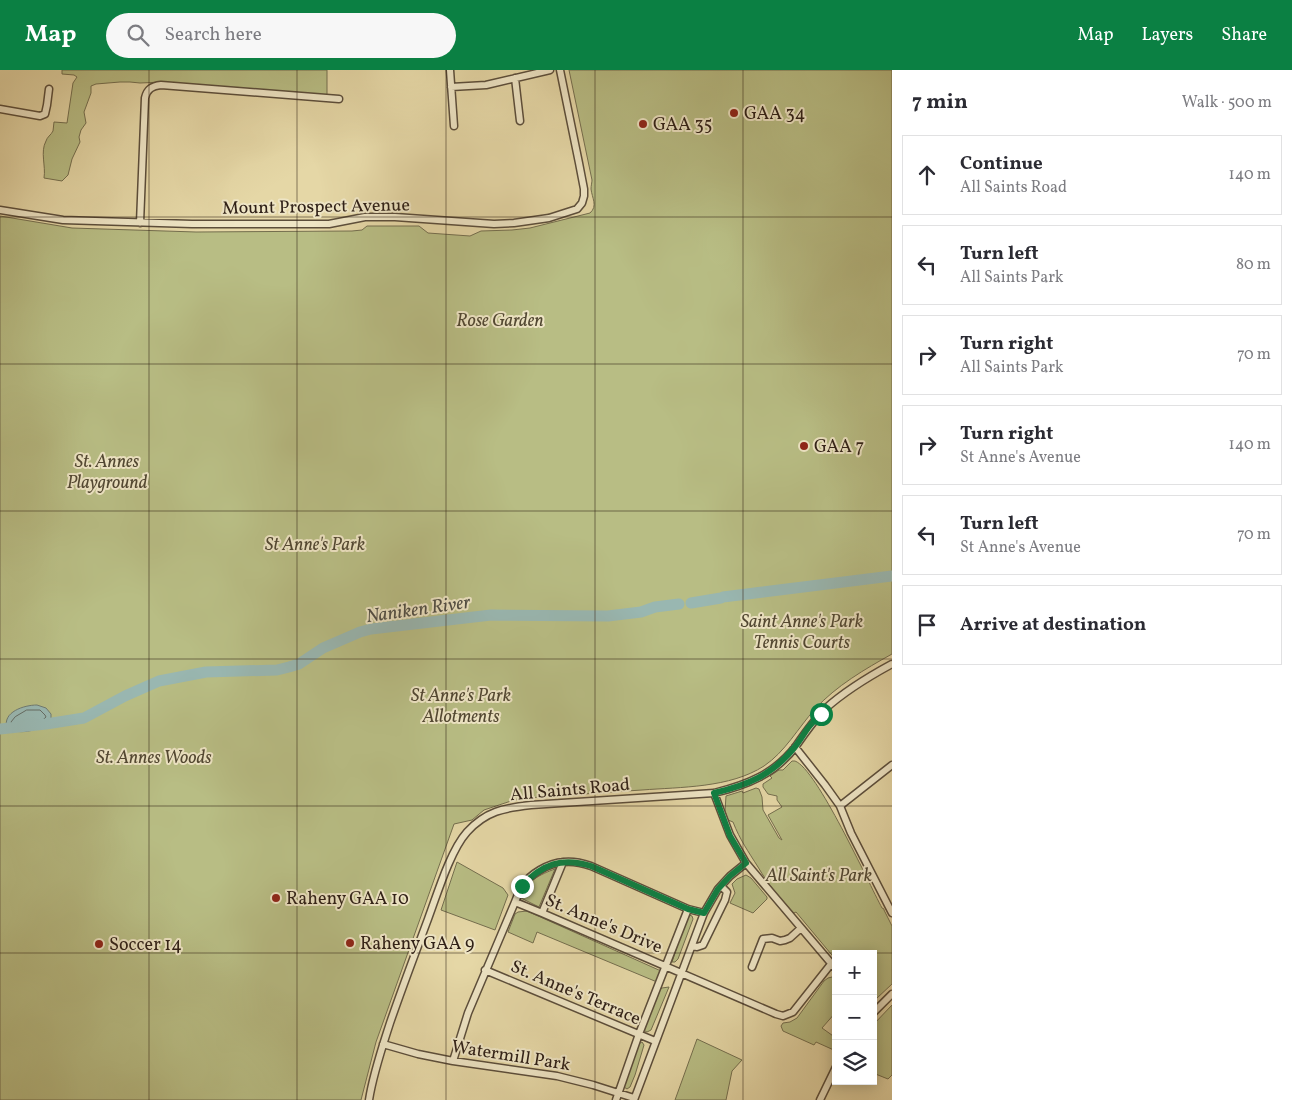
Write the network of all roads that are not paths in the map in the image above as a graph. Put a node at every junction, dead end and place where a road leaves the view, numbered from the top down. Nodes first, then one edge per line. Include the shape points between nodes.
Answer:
1 (450, 70) edge
2 (550, 70) edge
3 (560, 70) edge
4 (515, 78) junction
5 (452, 87) junction
6 (49, 89) dead end
7 (339, 99) dead end
8 (0, 109) edge
9 (520, 121) dead end
10 (454, 126) dead end
11 (0, 210) edge
12 (140, 223) junction
13 (892, 664) edge
14 (795, 747) junction
15 (892, 765) edge
16 (714, 793) junction
17 (840, 806) junction
18 (563, 862) junction
19 (746, 863) junction
20 (721, 886) junction
21 (514, 902) junction
22 (688, 909) junction
23 (542, 913) junction
24 (704, 913) junction
25 (892, 913) edge
26 (801, 928) junction
27 (692, 946) junction
28 (831, 964) joint
29 (666, 966) junction
30 (752, 967) dead end
31 (486, 970) junction
32 (681, 973) junction
33 (892, 994) edge
34 (877, 1008) edge
35 (640, 1034) junction
36 (655, 1041) junction
37 (383, 1044) junction
38 (453, 1061) junction
39 (832, 1075) edge
40 (618, 1097) edge
41 (634, 1099) edge
42 (369, 1100) edge
43 (820, 1100) edge

1 - 5 street
2 - 4 street
3 - 12 street, Mount Prospect Avenue via 584,189 582,203 567,213 532,221 494,224 382,217 329,224
4 - 5 street via 486,85
4 - 9 street
5 - 10 street
6 - 8 street via 45,114 40,116
7 - 12 street via 161,85 149,89 145,98
11 - 12 street, Mount Prospect Avenue via 63,220
13 - 14 street, All Saints Road via 860,682 826,709
14 - 16 street, All Saints Road via 762,777
14 - 17 street
15 - 17 street
16 - 19 street via 730,836
16 - 37 street, All Saints Road via 517,807 489,814 478,822 460,840 449,864
17 - 25 street
18 - 21 street via 531,876
18 - 22 street via 591,866
18 - 23 street
19 - 20 street
19 - 26 street
20 - 24 street
20 - 27 street via 727,892 703,945
21 - 23 street, St. Anne's Drive
21 - 31 street
22 - 24 street
22 - 29 street
23 - 29 street, St. Anne's Drive
24 - 27 street
26 - 28 street
26 - 30 street via 785,940 763,939
27 - 32 street
28 - 32 street, St. Anne's Drive via 793,1012 783,1016
29 - 32 street, St. Anne's Drive
29 - 35 street
31 - 35 street, St. Anne's Terrace
31 - 38 street
32 - 36 street
33 - 34 street
35 - 36 street, St. Anne's Terrace
35 - 40 street
36 - 41 street
37 - 38 street, Watermill Park
37 - 42 street, All Saints Road
38 - 40 street, Watermill Park via 556,1076 593,1085
39 - 43 street
40 - 41 street, Watermill Park

